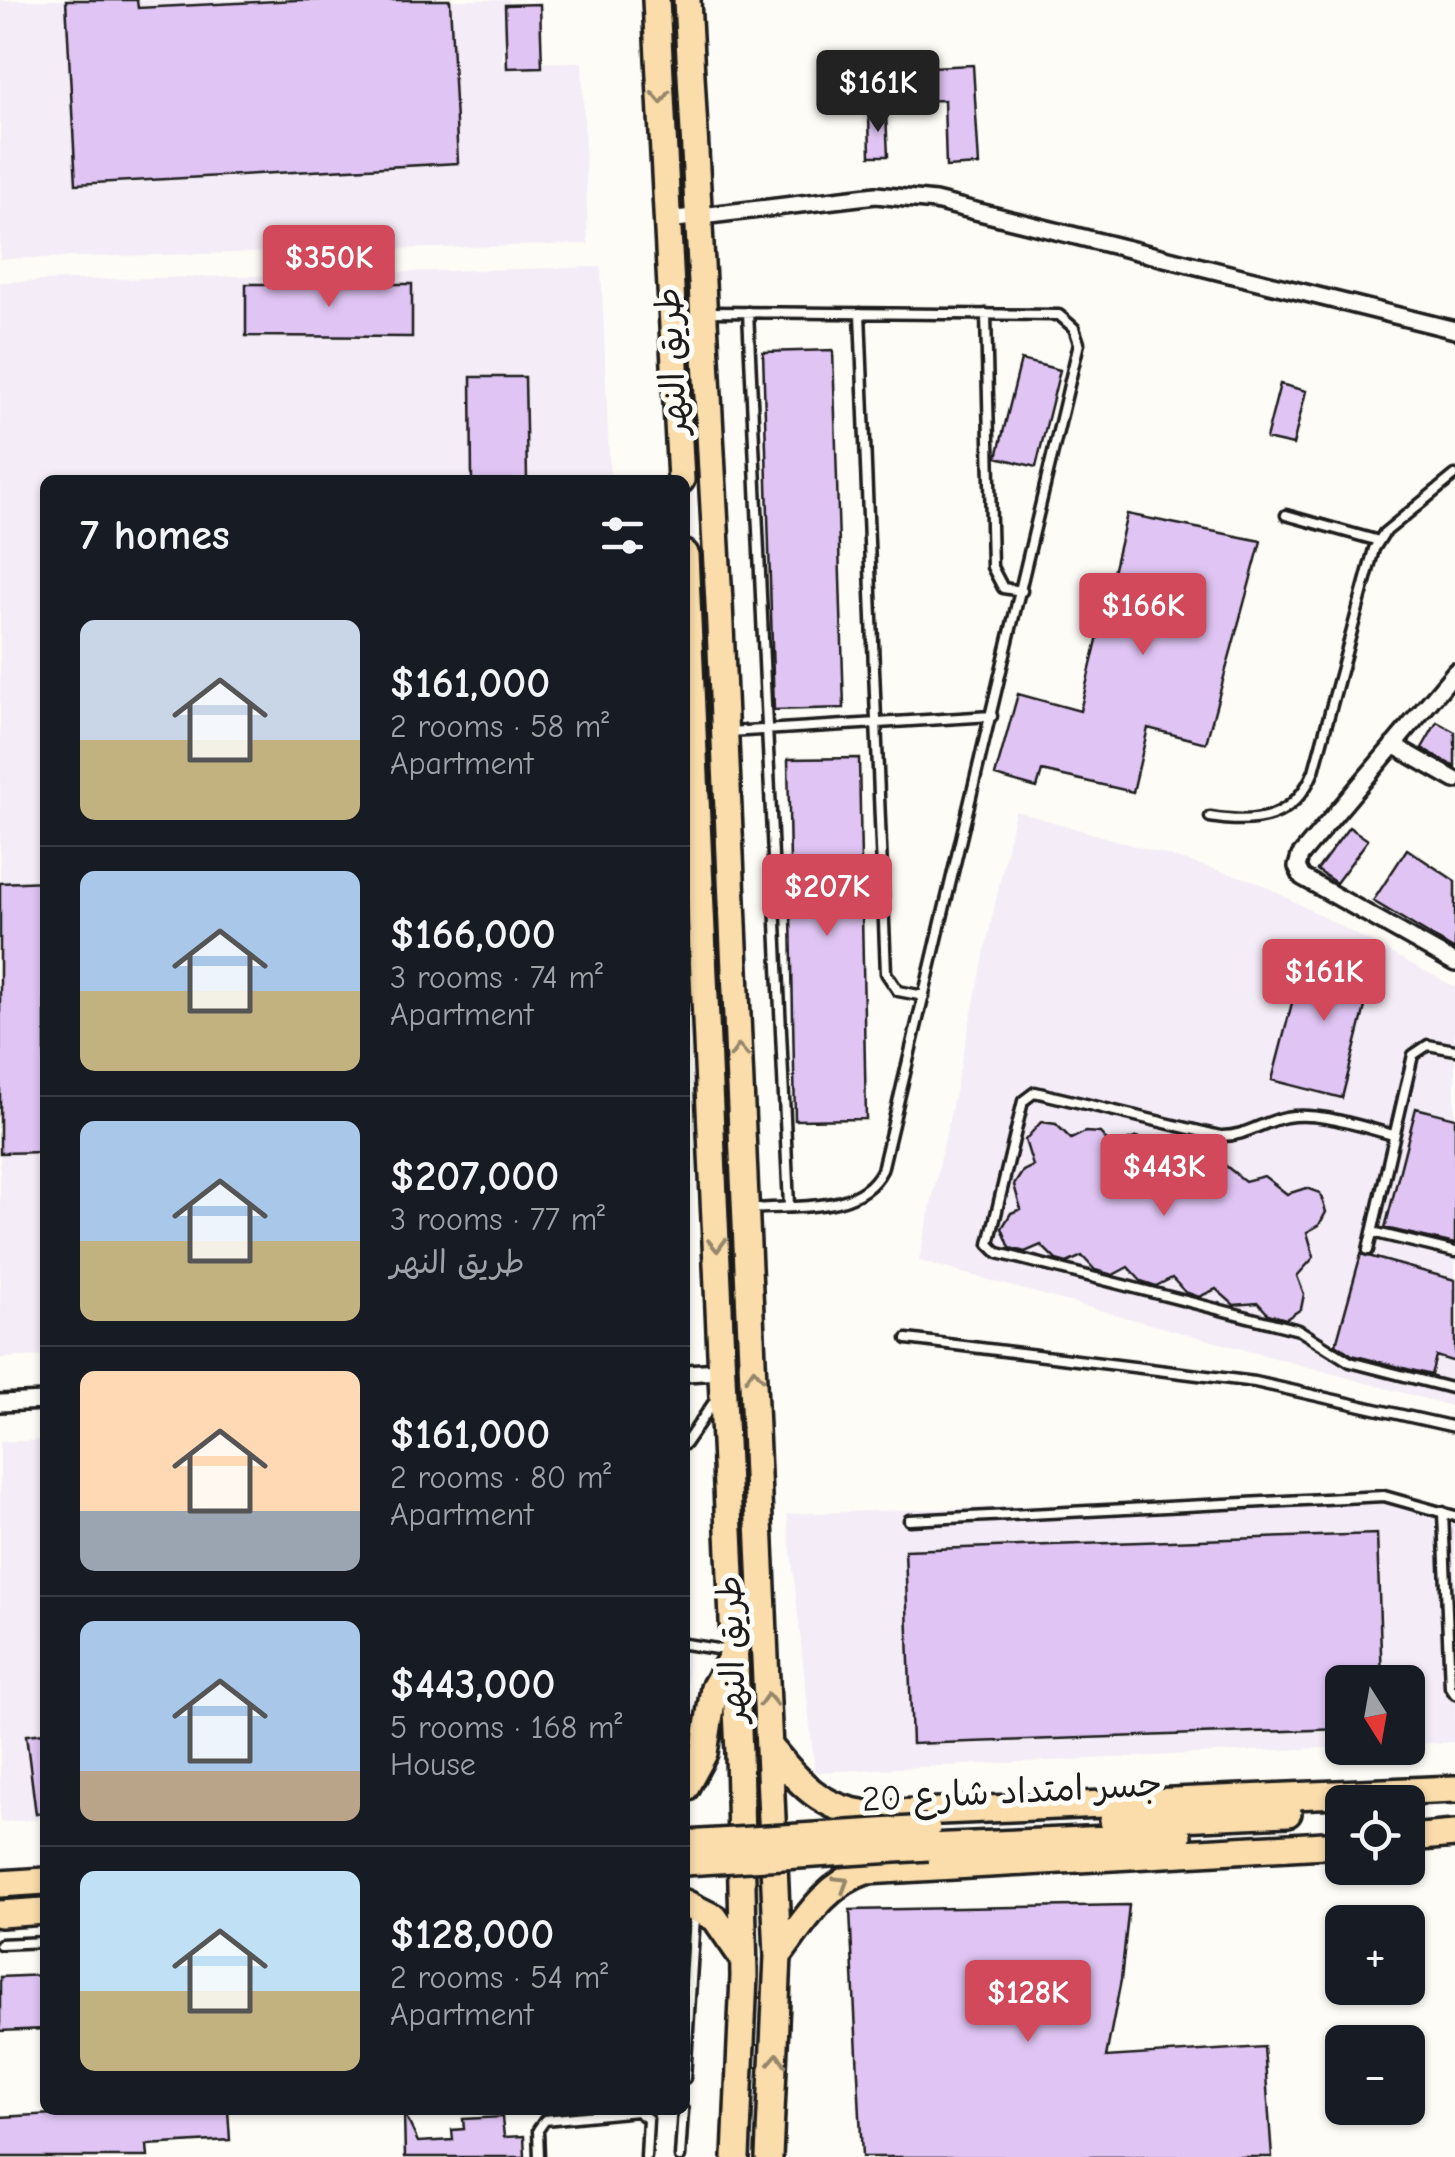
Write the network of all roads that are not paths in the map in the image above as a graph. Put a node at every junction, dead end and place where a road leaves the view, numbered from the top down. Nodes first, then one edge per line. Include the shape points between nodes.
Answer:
1 (656, 0) edge
2 (687, 0) edge
3 (699, 216) junction
4 (668, 220) junction
5 (704, 312) junction
6 (748, 312) junction
7 (860, 314) junction
8 (986, 314) junction
9 (1455, 330) edge
10 (681, 475) edge
11 (1455, 475) edge
12 (1286, 514) dead end
13 (1378, 541) junction
14 (1022, 591) junction
15 (690, 666) edge
16 (1455, 672) edge
17 (992, 716) junction
18 (876, 723) junction
19 (767, 730) junction
20 (725, 732) junction
21 (1394, 745) junction
22 (1455, 780) edge
23 (1210, 817) dead end
24 (1455, 963) edge
25 (924, 996) junction
26 (1455, 1050) edge
27 (1394, 1135) junction
28 (790, 1206) junction
29 (746, 1209) junction
30 (1372, 1232) junction
31 (1368, 1250) dead end
32 (1455, 1252) edge
33 (907, 1339) dead end
34 (690, 1373) edge
35 (722, 1381) junction
36 (1455, 1389) edge
37 (40, 1401) edge
38 (0, 1403) edge
39 (1455, 1427) edge
40 (690, 1435) edge
41 (1443, 1512) junction
42 (1455, 1516) edge
43 (909, 1520) dead end
44 (1451, 1613) edge
45 (690, 1645) edge
46 (734, 1651) junction
47 (1455, 1694) edge
48 (770, 1747) junction
49 (690, 1779) edge
50 (1455, 1789) edge
51 (1425, 1792) edge
52 (1325, 1799) edge
53 (1325, 1809) edge
54 (1325, 1830) edge
55 (1455, 1834) edge
56 (1425, 1837) edge
57 (928, 1838) junction
58 (690, 1844) edge
59 (1325, 1845) edge
60 (690, 1862) edge
61 (40, 1881) edge
62 (0, 1884) edge
63 (690, 1905) edge
64 (40, 1912) edge
65 (0, 1914) edge
66 (40, 1942) edge
67 (0, 1944) edge
68 (778, 1956) junction
69 (744, 1960) junction
70 (590, 2115) edge
71 (646, 2115) edge
72 (683, 2115) edge
73 (539, 2157) edge
74 (646, 2157) edge
75 (680, 2157) edge
76 (736, 2157) edge
77 (770, 2157) edge

1 -> 4 main road, طريق النهر
2 - 3 main road, طريق النهر
3 - 4 street
3 - 5 main road, طريق النهر
3 - 9 street via 876,195 935,201
4 - 10 main road, طريق النهر
5 - 6 lane
5 - 20 main road, طريق النهر
6 - 7 lane
6 - 19 lane
7 - 8 lane
7 - 18 lane
8 - 14 lane via 992,567 1003,588
8 - 14 lane via 1059,315 1079,343
11 - 13 lane
12 - 13 lane
13 - 23 lane via 1302,794 1258,821
14 - 17 lane
15 -> 35 main road, طريق النهر
16 - 21 street
17 - 18 lane
17 - 25 lane
18 - 19 lane
18 - 25 lane via 886,973 898,990
19 - 20 lane
19 - 28 lane
29 -> 20 main road, طريق النهر
21 - 22 street
21 - 24 street via 1297,867 1302,877
25 - 28 lane via 877,1181 844,1201
26 - 27 lane via 1428,1045 1413,1056
27 - 30 lane
27 - 36 lane via 1299,1116 1220,1136 1034,1092 1023,1101 989,1244 998,1253 1300,1330 1350,1362
28 - 29 lane
48 -> 29 main road, طريق النهر
30 - 31 lane
30 - 32 lane
33 - 39 lane via 1255,1382
34 - 35 street
35 - 40 lane
35 - 46 main road, طريق النهر
37 - 38 street
41 - 42 lane
41 - 43 lane via 1384,1496
41 - 44 lane
44 - 47 lane
45 - 46 lane
46 - 49 main road via 714,1688 704,1753
46 - 69 main road, طريق النهر
48 - 52 main road via 818,1799 870,1814
48 - 68 main road, طريق النهر
50 - 51 main road
53 - 57 main road, جسر امتداد شارع 20
54 - 57 main road, جسر امتداد شارع 20
55 - 56 main road
57 - 58 main road, جسر امتداد شارع 20, bridge
57 - 60 main road, جسر امتداد شارع 20, bridge
68 -> 59 main road via 822,1898 866,1871
61 - 62 main road
63 - 69 main road via 715,1918
64 - 65 main road
66 - 67 lane
77 -> 68 main road, طريق النهر
69 - 76 main road, طريق النهر
70 - 73 lane via 542,2122
71 - 74 lane
72 - 75 lane

